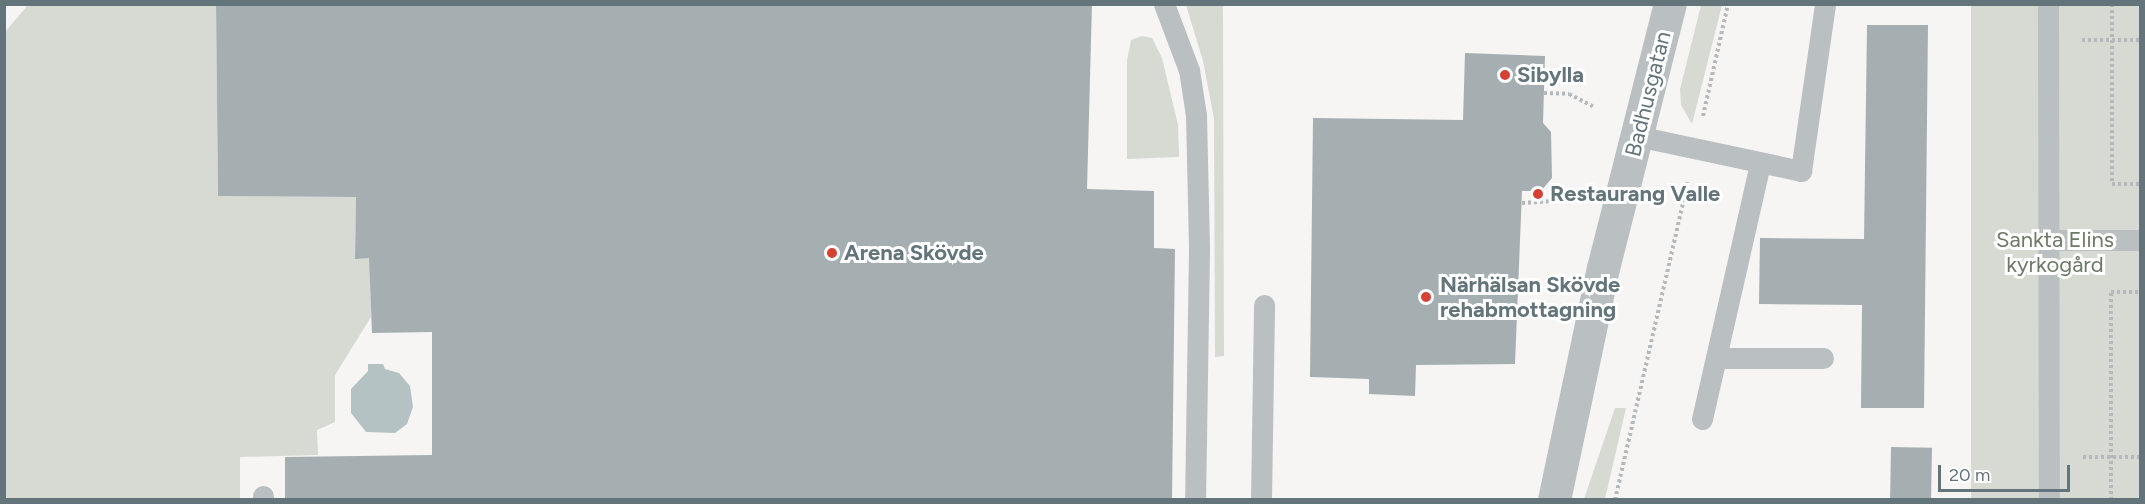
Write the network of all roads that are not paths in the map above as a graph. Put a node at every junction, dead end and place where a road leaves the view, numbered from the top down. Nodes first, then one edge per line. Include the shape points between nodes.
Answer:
1 (1164, 4) edge
2 (1670, 4) edge
3 (1825, 4) edge
4 (2048, 4) edge
5 (1637, 136) junction
6 (1760, 164) junction
7 (2048, 240) junction
8 (2140, 240) edge
9 (1264, 305) dead end
10 (1716, 358) junction
11 (1823, 358) dead end
12 (1702, 419) dead end
13 (1195, 500) edge
14 (1261, 500) edge
15 (1554, 500) edge
16 (2049, 500) edge

1 - 13 lane via 1189,70 1196,115 1199,250
2 - 5 street, Badhusgatan
3 - 6 lane via 1801,171
4 - 7 lane
5 - 6 lane
5 - 15 street, Badhusgatan via 1603,268
6 - 10 lane
7 - 8 lane
7 - 16 lane
9 - 14 lane
10 - 11 lane
10 - 12 lane

